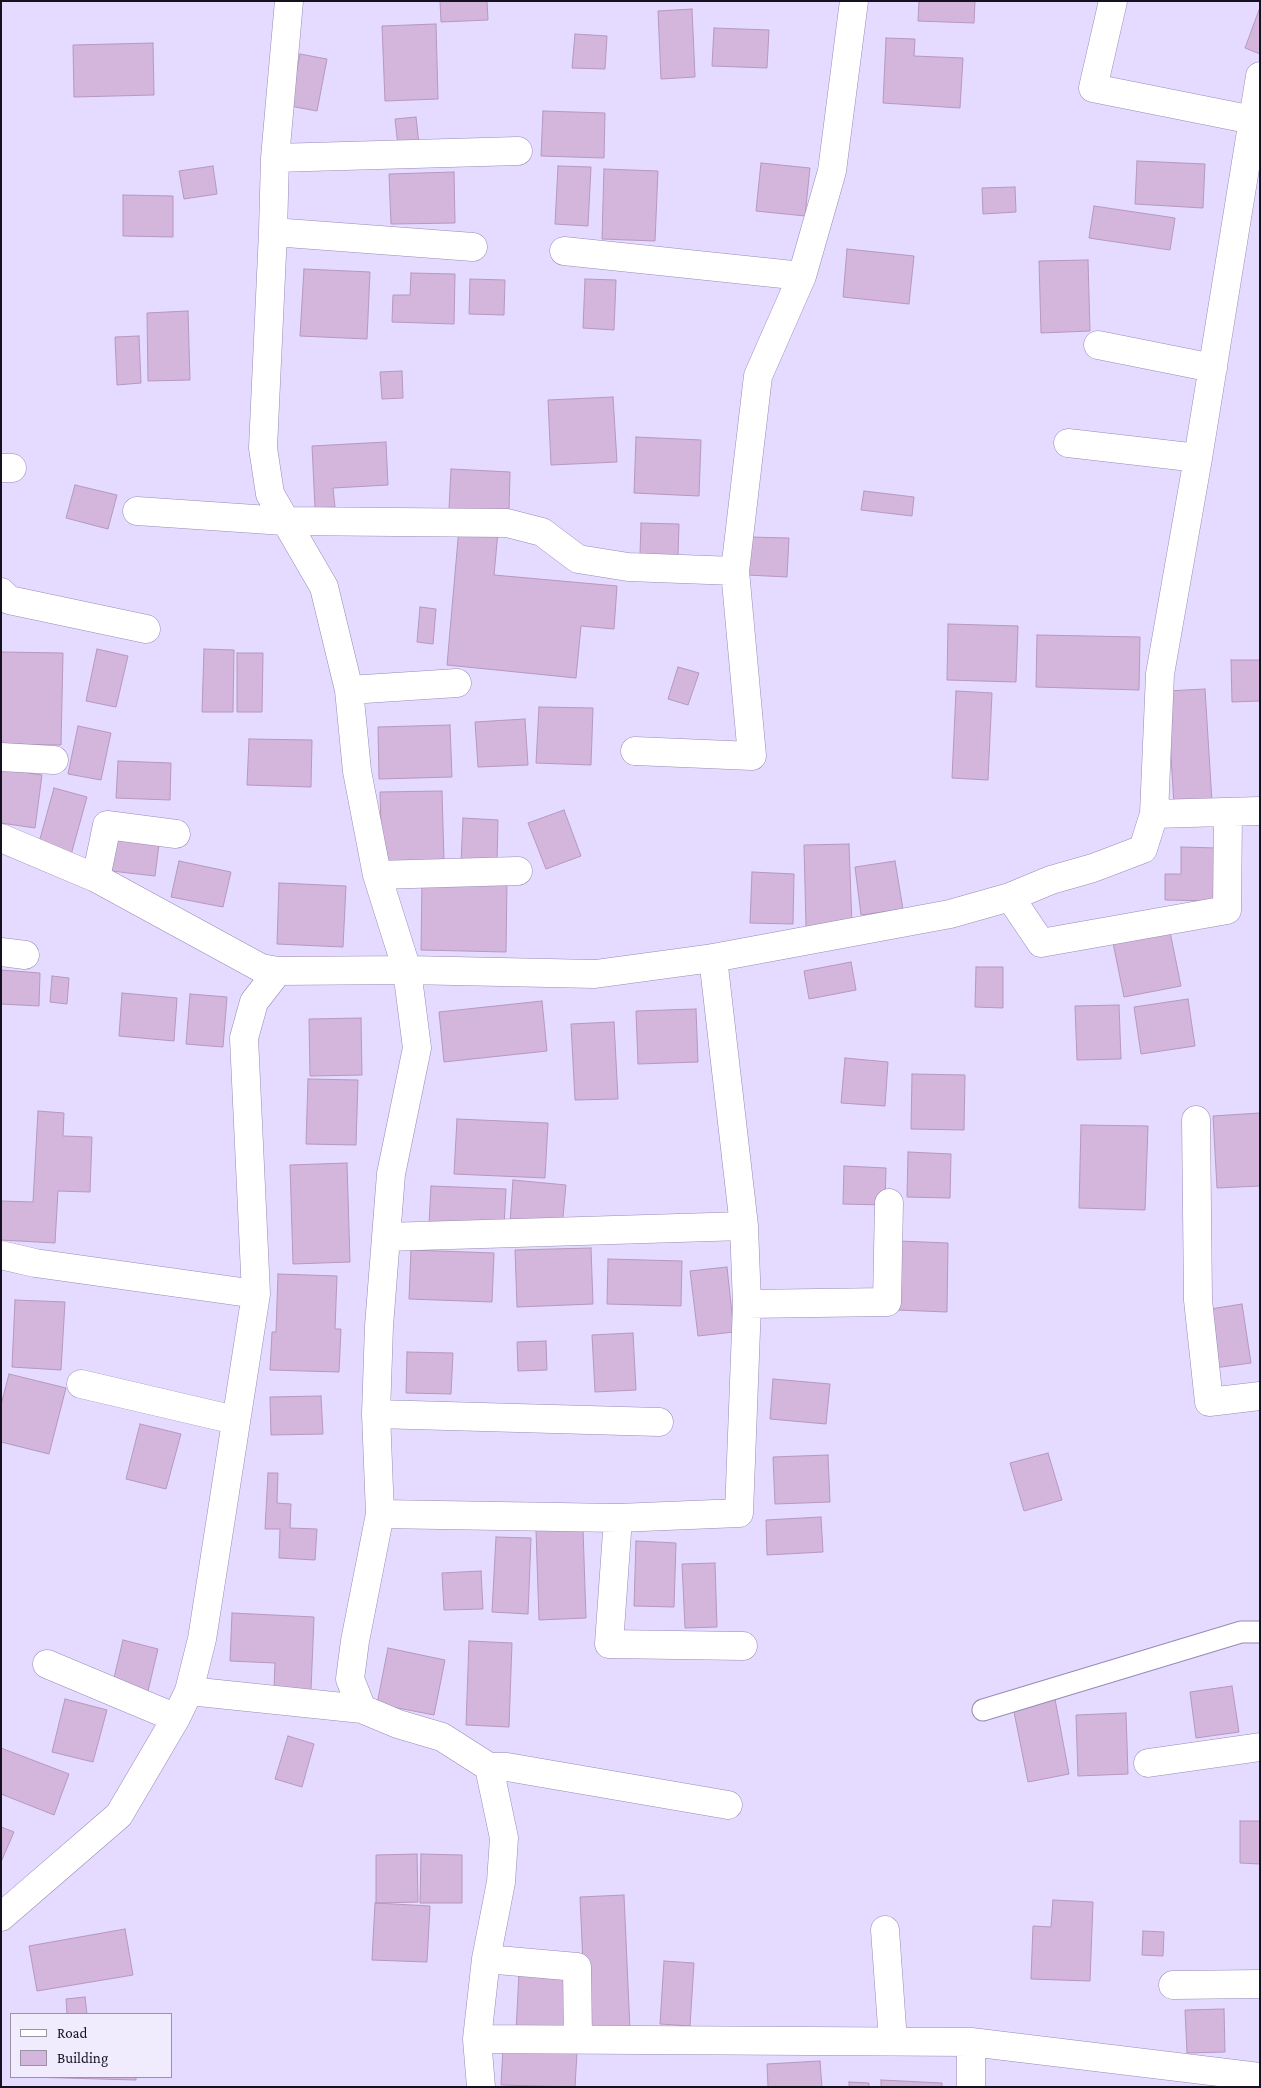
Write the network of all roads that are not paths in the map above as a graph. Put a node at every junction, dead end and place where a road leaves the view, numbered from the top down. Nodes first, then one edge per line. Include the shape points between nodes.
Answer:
1 (289, 1) edge
2 (854, 1) edge
3 (1113, 1) edge
4 (1260, 76) edge
5 (1253, 120) junction
6 (518, 150) dead end
7 (274, 158) junction
8 (273, 232) junction
9 (473, 247) dead end
10 (564, 251) dead end
11 (802, 276) junction
12 (1098, 345) dead end
13 (1213, 368) junction
14 (1068, 443) dead end
15 (1198, 458) junction
16 (137, 511) dead end
17 (284, 521) junction
18 (735, 571) junction
19 (1, 592) edge
20 (146, 629) dead end
21 (457, 683) dead end
22 (348, 690) junction
23 (635, 751) dead end
24 (1, 756) edge
25 (54, 760) dead end
26 (1260, 811) edge
27 (1228, 812) junction
28 (1154, 814) junction
29 (176, 834) dead end
30 (1, 838) edge
31 (518, 870) dead end
32 (377, 875) junction
33 (96, 878) junction
34 (1010, 896) junction
35 (713, 958) junction
36 (408, 970) junction
37 (278, 971) junction
38 (1196, 1120) dead end
39 (890, 1203) dead end
40 (744, 1226) junction
41 (386, 1236) junction
42 (1, 1255) edge
43 (256, 1294) junction
44 (748, 1304) junction
45 (81, 1384) dead end
46 (1260, 1396) edge
47 (376, 1414) junction
48 (235, 1420) junction
49 (659, 1422) dead end
50 (380, 1514) junction
51 (618, 1518) junction
52 (1260, 1632) edge
53 (743, 1646) dead end
54 (47, 1664) dead end
55 (189, 1691) junction
56 (362, 1709) junction
57 (983, 1710) dead end
58 (176, 1718) junction
59 (1260, 1747) edge
60 (1148, 1763) dead end
61 (489, 1767) junction
62 (728, 1805) dead end
63 (2, 1914) edge
64 (885, 1930) dead end
65 (486, 1959) junction
66 (1260, 1984) edge
67 (1174, 1985) dead end
68 (477, 2039) junction
69 (578, 2039) junction
70 (893, 2041) junction
71 (971, 2042) junction
72 (1260, 2077) edge
73 (480, 2087) edge
74 (971, 2087) edge

1 - 7 street
2 - 11 street via 832,170
3 - 5 street via 1093,88
4 - 5 street
5 - 13 street
6 - 7 street
7 - 8 street
8 - 9 street
8 - 17 street via 263,448 270,494
10 - 11 street
11 - 18 street via 758,376
12 - 13 street
13 - 15 street
14 - 15 street
15 - 28 street via 1160,674
16 - 17 street
17 - 18 street via 507,523 542,532 578,559 628,567
17 - 22 street via 324,587
18 - 23 street via 752,756
19 - 20 street via 8,600
21 - 22 street
22 - 32 street via 357,771
24 - 25 street
26 - 27 street
27 - 28 street
27 - 34 street via 1227,910 1041,943
28 - 34 street via 1143,849
29 - 33 street via 107,824
30 - 33 street
31 - 32 street
32 - 36 street
33 - 37 street via 261,968
34 - 35 street via 950,914
35 - 36 street via 595,974
35 - 40 street
36 - 37 street
36 - 41 street via 416,1048 391,1174
37 - 43 street via 254,1002 244,1038
38 - 46 street via 1198,1300 1209,1402
39 - 44 street via 887,1302
40 - 41 street
40 - 44 street
41 - 47 street
42 - 43 street via 35,1263
43 - 48 street
44 - 51 street via 739,1513
45 - 48 street
47 - 49 street
47 - 50 street
48 - 55 street via 202,1640
50 - 51 street
50 - 56 street via 354,1641 350,1679
51 - 53 street via 609,1644
52 - 57 lane via 1242,1632
54 - 58 street
55 - 56 street
55 - 58 street
56 - 61 street via 442,1737
58 - 63 street via 119,1815
59 - 60 street
61 - 62 street via 507,1766
61 - 65 street via 504,1838 501,1882
64 - 70 street
65 - 68 street
65 - 69 street via 577,1967
66 - 67 street
68 - 69 street
68 - 73 street
69 - 70 street
70 - 71 street
71 - 72 street
71 - 74 street

